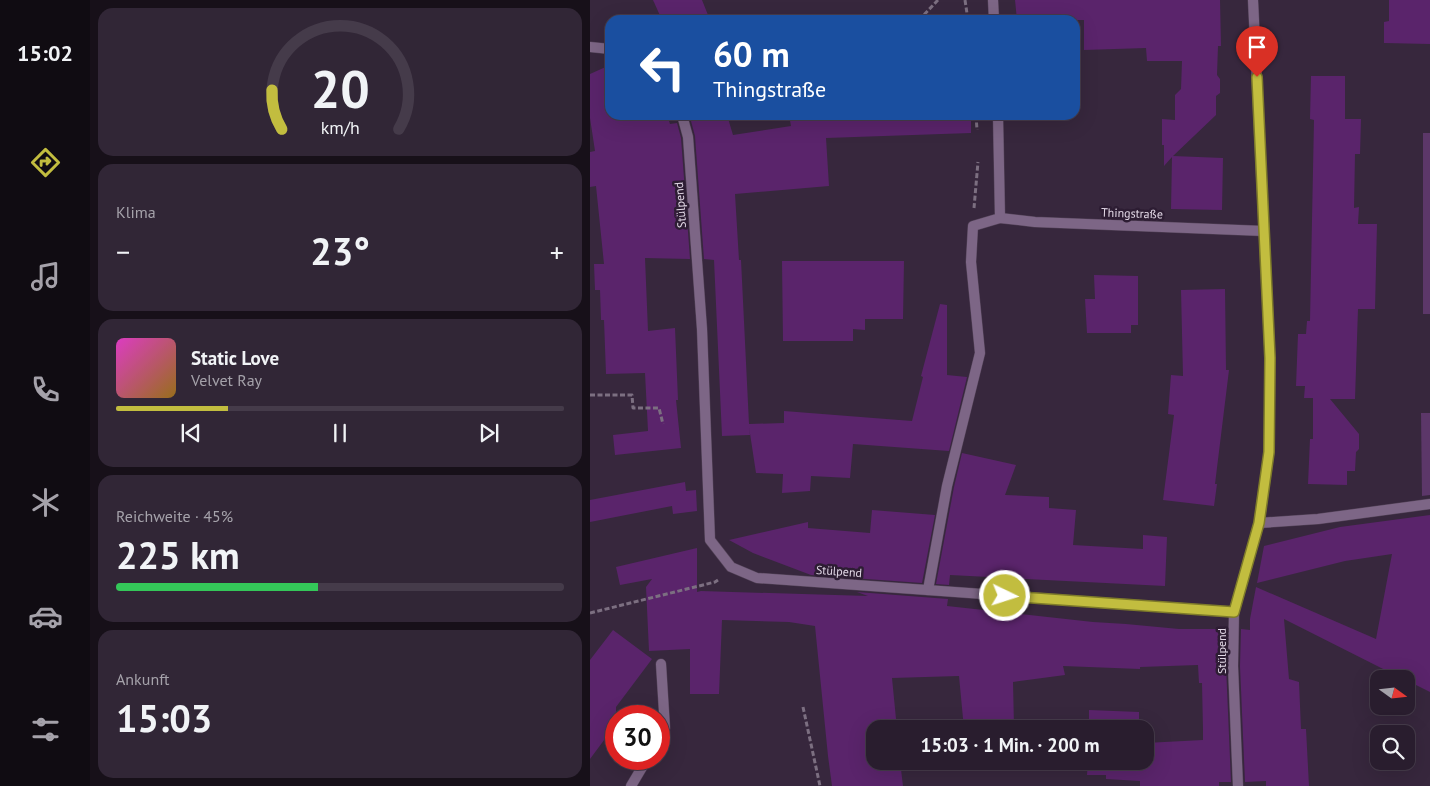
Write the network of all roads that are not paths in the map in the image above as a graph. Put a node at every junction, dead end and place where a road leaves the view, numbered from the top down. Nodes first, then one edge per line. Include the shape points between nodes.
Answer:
1 (993, 0) edge
2 (1253, 0) edge
3 (994, 15) edge
4 (590, 47) edge
5 (605, 48) edge
6 (683, 120) edge
7 (998, 120) edge
8 (1000, 218) junction
9 (1264, 231) junction
10 (1430, 504) edge
11 (1259, 523) junction
12 (928, 590) junction
13 (1234, 612) junction
14 (661, 664) dead end
15 (664, 705) edge
16 (640, 770) edge
17 (631, 786) edge
18 (1238, 786) edge

1 - 3 street
2 - 9 street
4 - 5 street
6 - 12 street, Stülpend via 688,137 702,320 710,540 731,567 757,578
7 - 8 street
8 - 9 street, Thingstraße
8 - 12 street via 973,226 971,262 980,353 947,486
9 - 11 street via 1270,358 1269,452
10 - 11 street via 1318,519
11 - 13 street
12 - 13 street, Stülpend
13 - 18 street, Stülpend
14 - 15 street
16 - 17 street

